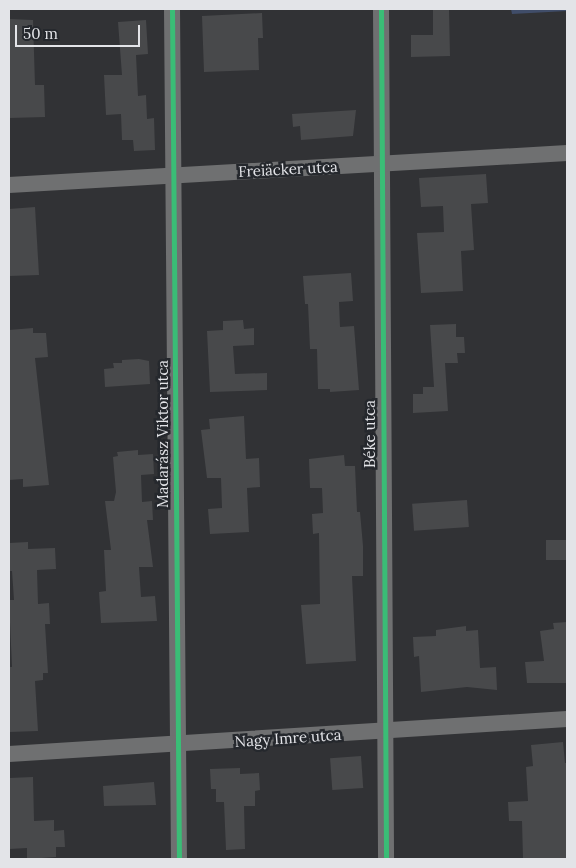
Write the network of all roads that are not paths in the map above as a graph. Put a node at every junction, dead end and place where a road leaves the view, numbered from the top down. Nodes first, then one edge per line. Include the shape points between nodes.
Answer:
1 (172, 9) edge
2 (381, 9) edge
3 (567, 154) edge
4 (381, 164) junction
5 (173, 176) junction
6 (9, 185) edge
7 (567, 719) edge
8 (384, 732) junction
9 (178, 745) junction
10 (9, 754) edge
11 (179, 859) edge
12 (386, 859) edge

1 - 5 street, Madarász Viktor utca
2 - 4 street, Béke utca
3 - 4 street, Freiäcker utca
4 - 5 street, Freiäcker utca
4 - 8 street, Béke utca
5 - 6 street, Freiäcker utca
5 - 9 street, Madarász Viktor utca
7 - 8 street, Nagy Imre utca
8 - 9 street, Nagy Imre utca
8 - 12 street, Béke utca
9 - 10 street, Nagy Imre utca
9 - 11 street, Madarász Viktor utca

